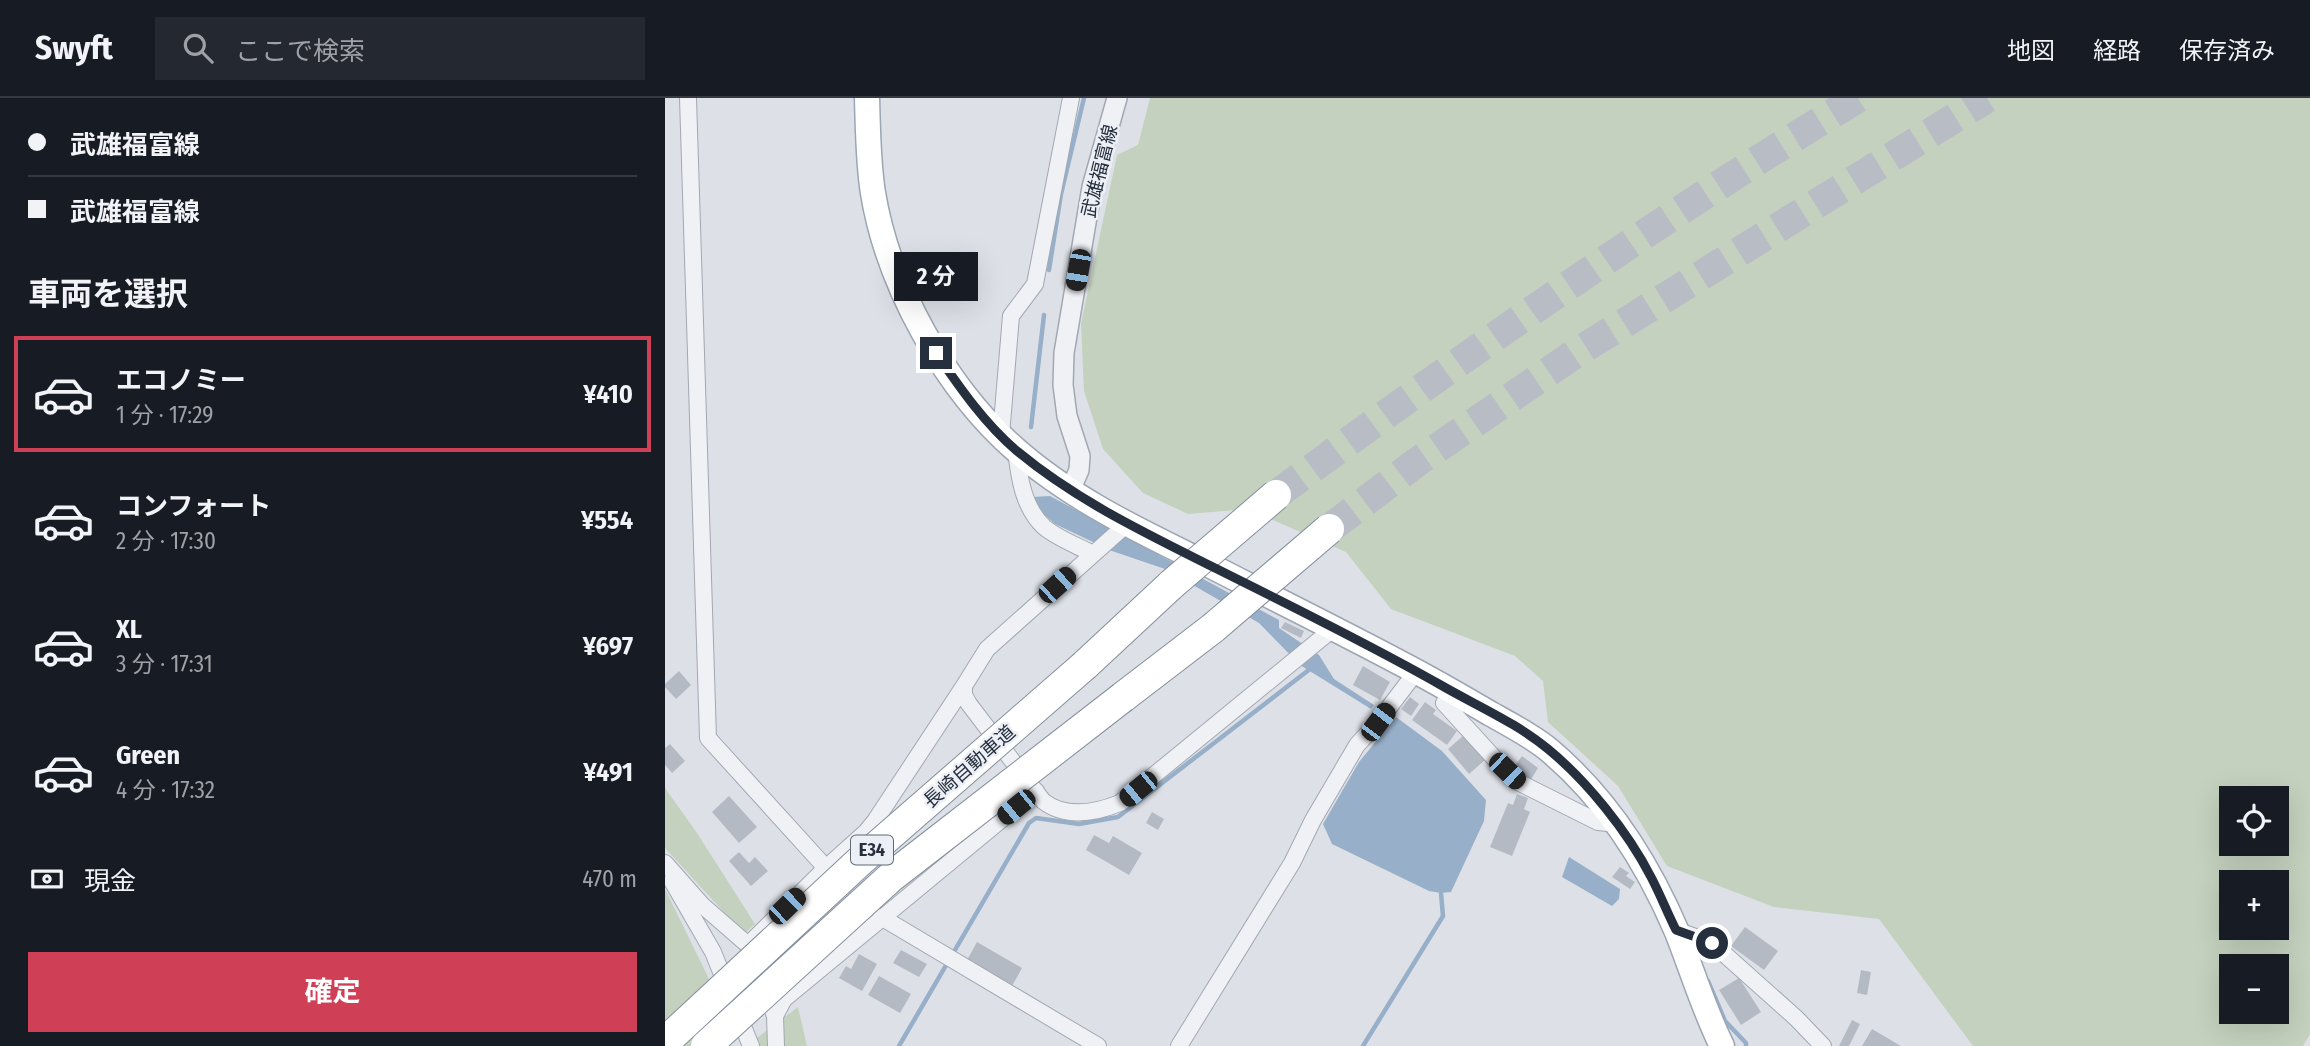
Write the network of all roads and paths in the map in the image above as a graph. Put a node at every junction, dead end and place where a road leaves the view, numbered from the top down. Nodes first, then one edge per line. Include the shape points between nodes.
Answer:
1 (688, 98) edge
2 (867, 98) edge
3 (1071, 98) edge
4 (1117, 98) edge
5 (1009, 442) junction
6 (1070, 491) junction
7 (1276, 495) tunnel mouth
8 (1123, 527) junction
9 (1329, 529) tunnel mouth
10 (1095, 552) junction
11 (1326, 635) junction
12 (1416, 671) junction
13 (964, 686) junction
14 (1450, 691) junction
15 (1036, 791) junction
16 (1618, 824) junction
17 (665, 863) edge
18 (826, 868) junction
19 (665, 869) edge
20 (881, 917) junction
21 (1676, 930) junction
22 (748, 945) junction
23 (775, 1016) junction
24 (665, 1042) edge
25 (706, 1046) edge
26 (751, 1046) edge
27 (776, 1046) edge
28 (1098, 1046) edge
29 (1179, 1046) edge
30 (1722, 1046) edge
31 (1822, 1046) edge

1 - 18 street via 708,738
2 - 5 main road via 873,194 887,248 908,300 936,353 972,404
3 - 5 street via 1035,284 1011,316
4 - 6 street, 武雄福富線 via 1092,187 1064,353 1067,416 1080,456
5 - 6 main road
5 - 10 street via 1032,512 1045,528
6 - 8 main road
7 - 24 highway, 長崎自動車道 / E34, bridge via 860,862
8 - 10 street
8 - 11 main road
9 - 25 highway, 長崎自動車道 / E34, bridge via 1213,628 891,877
10 - 13 street via 987,649
11 - 12 main road
11 - 15 street via 1120,803 1076,813 1053,809
12 - 14 main road
12 - 29 street via 1357,745 1292,863
13 - 15 street via 969,704
13 - 18 street via 866,832
14 - 16 main road via 1548,749
14 - 16 street via 1444,702 1518,782 1598,822
15 - 20 street
16 - 21 main road via 1650,875
17 - 22 street via 702,905
18 - 22 street
19 - 26 street via 713,952
20 - 23 street via 784,999
20 - 28 street
21 - 30 main road
21 - 31 street via 1712,943
22 - 23 street
23 - 27 street

